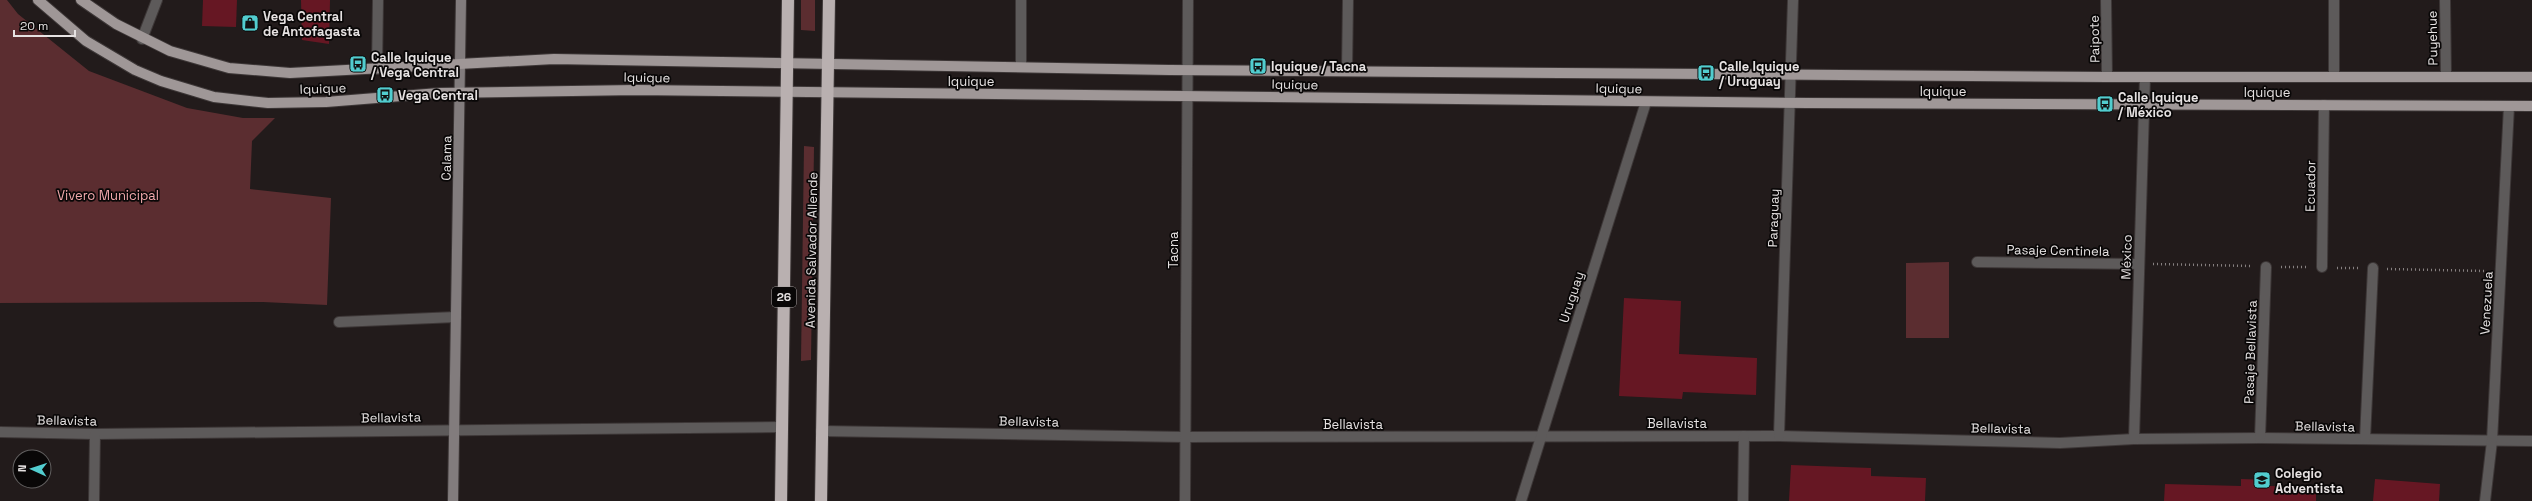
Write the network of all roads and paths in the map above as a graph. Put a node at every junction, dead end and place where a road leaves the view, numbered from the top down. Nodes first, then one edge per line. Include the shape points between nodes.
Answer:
1 (38, 0) edge
2 (81, 0) edge
3 (157, 0) edge
4 (378, 0) edge
5 (461, 0) edge
6 (788, 0) edge
7 (829, 0) edge
8 (1021, 0) edge
9 (1188, 0) edge
10 (1348, 0) edge
11 (1793, 0) edge
12 (2106, 0) edge
13 (2334, 0) edge
14 (2445, 0) edge
15 (89, 4) edge
16 (142, 39) junction
17 (787, 63) junction
18 (461, 64) junction
19 (829, 64) junction
20 (1021, 67) junction
21 (377, 69) junction
22 (1188, 69) junction
23 (1347, 71) junction
24 (1790, 74) junction
25 (2145, 76) junction
26 (2334, 76) junction
27 (2446, 76) junction
28 (2532, 76) edge
29 (2107, 77) junction
30 (460, 93) junction
31 (787, 93) junction
32 (828, 93) junction
33 (1188, 96) junction
34 (1646, 102) junction
35 (1789, 103) junction
36 (2144, 105) junction
37 (2324, 105) junction
38 (2509, 106) junction
39 (2532, 106) edge
40 (1977, 262) dead end
41 (2139, 264) junction
42 (2266, 267) dead end
43 (2322, 267) dead end
44 (2373, 268) dead end
45 (456, 317) junction
46 (339, 322) dead end
47 (782, 427) junction
48 (454, 429) junction
49 (821, 431) junction
50 (0, 432) edge
51 (95, 434) junction
52 (1540, 436) junction
53 (1744, 436) junction
54 (1779, 436) junction
55 (1185, 437) junction
56 (2260, 438) junction
57 (2134, 439) junction
58 (2365, 439) junction
59 (2492, 441) junction
60 (2532, 441) edge
61 (94, 501) edge
62 (453, 501) edge
63 (781, 501) edge
64 (821, 501) edge
65 (1184, 501) edge
66 (1521, 501) edge
67 (1743, 501) edge
68 (2485, 501) edge

1 - 30 main road, Iquique via 64,24 110,57 161,81 214,96 268,103 326,102
2 - 15 main road, Iquique
3 - 16 street
4 - 21 street
5 - 18 street, Calama
6 - 17 highway, Avenida Salvador Allende / 26
7 - 19 highway, Avenida Salvador Allende
8 - 20 street
9 - 22 street, Tacna
10 - 23 street
11 - 24 street, Paraguay
12 - 29 street, Paipote
13 - 26 street
14 - 27 street, Puyehue
15 - 16 main road, Iquique
16 - 21 main road, Iquique via 199,61 259,72
17 - 18 main road, Iquique via 554,59
17 - 19 main road, Iquique
17 - 31 highway, Avenida Salvador Allende / 26
18 - 21 main road, Iquique
18 - 30 street, Calama
19 - 20 main road, Iquique
19 - 32 highway, Avenida Salvador Allende
20 - 22 main road, Iquique
22 - 23 main road, Iquique
22 - 33 street, Tacna
23 - 24 main road, Iquique
24 - 29 main road, Iquique
24 - 35 street, Paraguay
25 - 26 main road, Iquique
25 - 29 main road, Iquique
25 - 36 street, México
26 - 27 main road, Iquique
27 - 28 main road, Iquique
30 - 31 main road, Iquique via 636,90
30 - 45 street, Calama
31 - 32 main road, Iquique
31 - 47 highway, Avenida Salvador Allende / 26
32 - 33 main road, Iquique
32 - 49 highway, Avenida Salvador Allende
33 - 34 main road, Iquique
33 - 55 street, Tacna
34 - 35 main road, Iquique
34 - 52 street, Uruguay
35 - 36 main road, Iquique
35 - 54 street, Paraguay
36 - 37 main road, Iquique
36 - 41 street, México
37 - 38 main road, Iquique
37 - 43 street, Ecuador
38 - 39 main road, Iquique
38 - 59 street, Venezuela
40 - 41 street, Pasaje Centinela
41 - 57 street, México
42 - 56 street, Pasaje Bellavista
44 - 58 street
45 - 46 street
45 - 48 street, Calama
47 - 48 street, Bellavista
47 - 63 highway, Avenida Salvador Allende / 26
48 - 51 street, Bellavista
48 - 62 street, Calama
49 - 55 street, Bellavista
49 - 64 highway, Avenida Salvador Allende
50 - 51 street, Bellavista
51 - 61 street
52 - 53 street, Bellavista
52 - 55 street, Bellavista
52 - 66 street, Uruguay
53 - 54 street, Bellavista
53 - 67 street
54 - 57 street, Bellavista via 2060,443
55 - 65 street, Tacna
56 - 57 street, Bellavista
56 - 58 street, Bellavista
58 - 59 street, Bellavista
59 - 60 street, Bellavista
59 - 68 street, Venezuela

